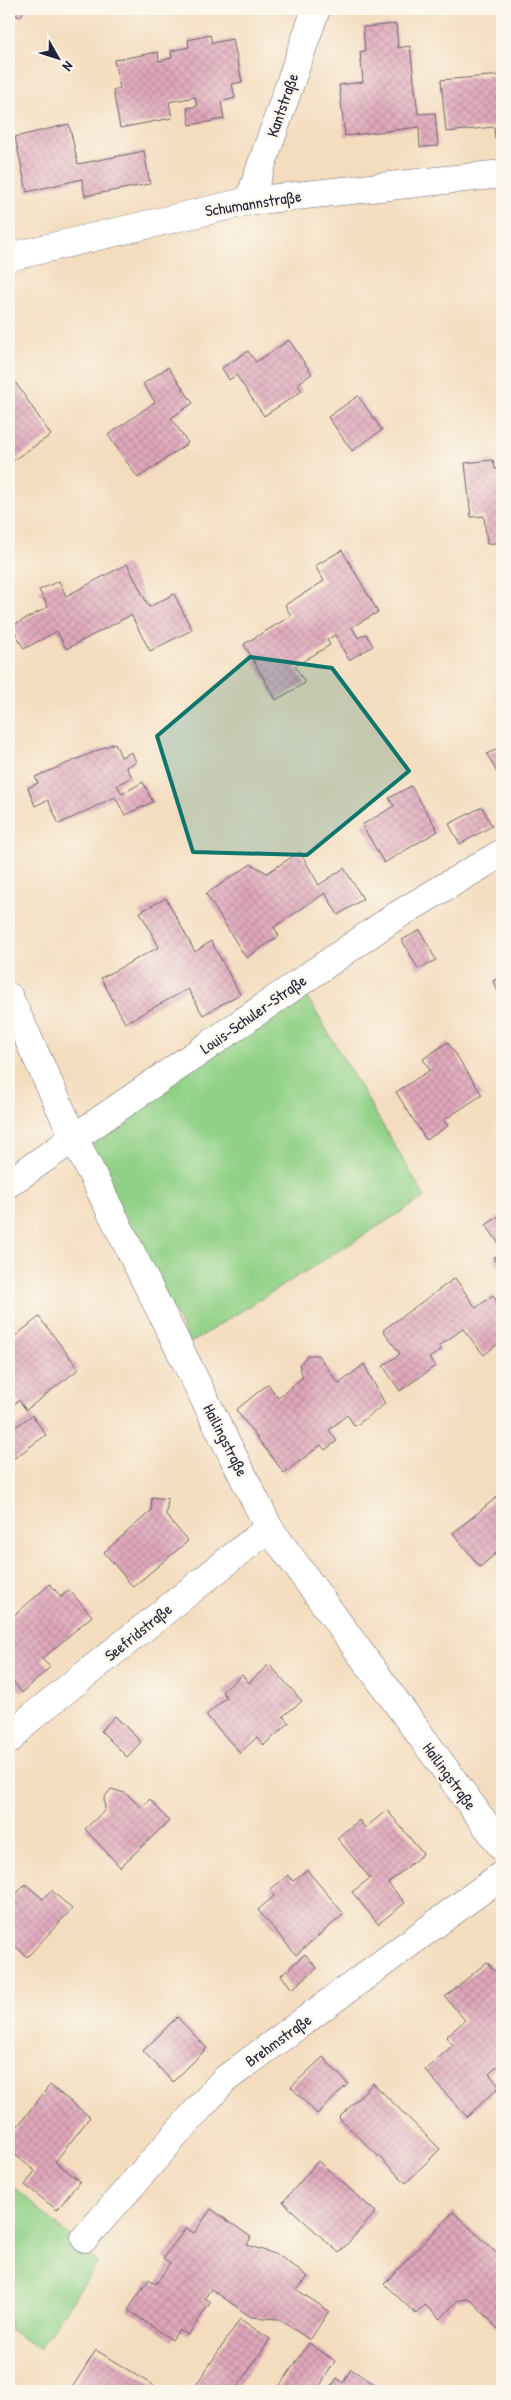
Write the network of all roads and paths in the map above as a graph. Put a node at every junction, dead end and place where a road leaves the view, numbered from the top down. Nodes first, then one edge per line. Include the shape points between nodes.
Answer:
1 (316, 9) edge
2 (502, 174) edge
3 (249, 201) junction
4 (9, 257) edge
5 (502, 853) edge
6 (9, 997) edge
7 (74, 1138) junction
8 (9, 1183) edge
9 (269, 1528) junction
10 (9, 1740) edge
11 (502, 1847) edge
12 (502, 1875) edge
13 (85, 2238) dead end

1 - 3 street, Kantstraße
2 - 3 street, Schumannstraße
3 - 4 street, Schumannstraße
5 - 7 street, Louis-Schuler-Straße via 396,916
6 - 7 street, Hailingstraße
7 - 8 street, Louis-Schuler-Straße
7 - 9 street, Hailingstraße
9 - 10 street, Seefridstraße via 28,1720
9 - 11 street, Hailingstraße
12 - 13 street, Brehmstraße via 224,2080

